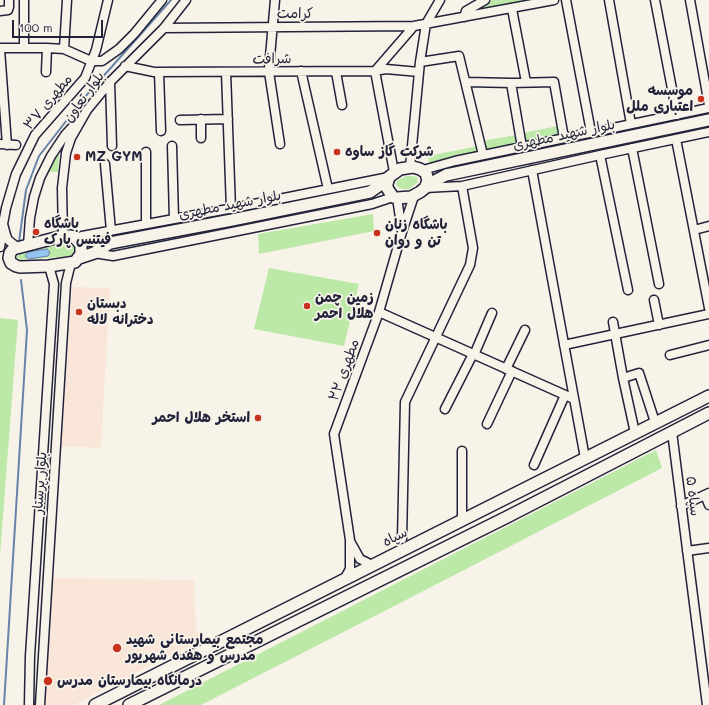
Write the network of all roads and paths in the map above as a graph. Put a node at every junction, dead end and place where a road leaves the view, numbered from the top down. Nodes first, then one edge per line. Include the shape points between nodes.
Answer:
1 (9, 0) edge
2 (24, 0) edge
3 (67, 0) edge
4 (108, 0) edge
5 (162, 0) edge
6 (186, 0) edge
7 (275, 0) edge
8 (440, 0) edge
9 (486, 0) edge
10 (554, 0) edge
11 (566, 0) edge
12 (609, 0) edge
13 (655, 0) edge
14 (690, 0) edge
15 (512, 9) junction
16 (4, 10) edge
17 (464, 17) junction
18 (426, 24) junction
19 (414, 26) junction
20 (272, 27) junction
21 (164, 28) junction
22 (24, 48) junction
23 (47, 48) junction
24 (0, 49) edge
25 (64, 49) junction
26 (91, 61) junction
27 (420, 62) junction
28 (125, 66) junction
29 (269, 70) junction
30 (301, 71) junction
31 (375, 71) junction
32 (46, 72) dead end
33 (159, 72) junction
34 (226, 72) junction
35 (336, 72) junction
36 (419, 72) junction
37 (110, 82) junction
38 (466, 82) junction
39 (526, 82) junction
40 (511, 83) junction
41 (342, 105) dead end
42 (709, 105) edge
43 (709, 108) edge
44 (87, 110) junction
45 (677, 115) junction
46 (201, 119) junction
47 (228, 119) junction
48 (180, 120) dead end
49 (709, 120) edge
50 (631, 124) junction
51 (161, 131) dead end
52 (591, 132) junction
53 (709, 132) edge
54 (201, 138) dead end
55 (564, 138) junction
56 (676, 139) junction
57 (3, 144) edge
58 (280, 144) dead end
59 (16, 145) dead end
60 (112, 146) dead end
61 (172, 146) dead end
62 (522, 147) junction
63 (632, 148) junction
64 (146, 152) dead end
65 (483, 155) junction
66 (600, 155) junction
67 (105, 164) dead end
68 (410, 167) junction
69 (532, 170) junction
70 (390, 177) junction
71 (425, 179) junction
72 (462, 186) junction
73 (328, 189) junction
74 (370, 192) junction
75 (414, 196) junction
76 (394, 197) junction
77 (3, 206) edge
78 (231, 209) junction
79 (174, 219) junction
80 (3, 224) junction
81 (146, 224) junction
82 (709, 226) edge
83 (694, 230) junction
84 (111, 231) junction
85 (402, 232) junction
86 (63, 236) junction
87 (75, 238) junction
88 (110, 243) junction
89 (28, 245) junction
90 (0, 247) edge
91 (15, 248) junction
92 (0, 251) edge
93 (94, 254) junction
94 (75, 261) junction
95 (0, 265) edge
96 (16, 266) junction
97 (49, 266) junction
98 (659, 284) dead end
99 (628, 290) dead end
100 (654, 300) dead end
101 (709, 308) edge
102 (379, 312) junction
103 (492, 313) dead end
104 (709, 314) edge
105 (613, 322) dead end
106 (659, 325) junction
107 (525, 330) dead end
108 (615, 335) junction
109 (435, 337) junction
110 (564, 345) junction
111 (709, 345) edge
112 (473, 354) junction
113 (670, 354) dead end
114 (509, 370) junction
115 (623, 378) junction
116 (565, 395) junction
117 (709, 396) edge
118 (574, 399) junction
119 (445, 409) dead end
120 (709, 413) edge
121 (655, 422) junction
122 (487, 424) dead end
123 (635, 432) junction
124 (672, 432) junction
125 (462, 450) dead end
126 (585, 458) junction
127 (534, 465) dead end
128 (707, 494) edge
129 (709, 505) edge
130 (681, 506) junction
131 (462, 520) junction
132 (402, 539) dead end
133 (350, 540) junction
134 (709, 548) edge
135 (687, 551) junction
136 (372, 565) junction
137 (35, 573) junction
138 (48, 574) junction
139 (345, 578) junction
140 (705, 655) edge
141 (708, 704) edge
142 (29, 705) edge
143 (40, 705) edge
144 (95, 705) edge
145 (129, 705) edge

1 - 16 street via 9,7
2 - 22 street
3 - 25 street
4 - 26 street, مطهری ۳۷
5 - 26 street via 119,49 102,61
6 - 21 street, بلوار تعاون
7 - 20 street
8 - 18 street
9 - 17 street via 466,11
10 - 15 street, کرامت
11 - 52 street
12 - 50 street
13 - 45 street
14 - 42 street
15 - 17 street, کرامت
15 - 39 street
17 - 18 street, کرامت
18 - 19 street, کرامت
18 - 27 street
19 - 20 street, کرامت
19 - 31 street
20 - 21 street, کرامت
20 - 29 street
21 - 28 street, بلوار تعاون
22 - 23 street
22 - 24 street
23 - 25 street
23 - 32 street
24 - 57 street
25 - 26 street
26 - 77 street, مطهری ۳۷ via 85,78 35,135
27 - 36 street
27 - 38 street via 459,56
28 - 33 street, شرافت
28 - 37 street, بلوار تعاون
29 - 30 street, شرافت
29 - 34 street, شرافت
29 - 58 street
30 - 35 street, شرافت
30 - 73 street
31 - 35 street, شرافت
31 - 36 street, شرافت via 386,69
31 - 70 street
33 - 34 street, شرافت
33 - 51 street
34 - 47 street
35 - 41 street
36 - 68 street
37 - 44 street, بلوار تعاون
37 - 60 street
38 - 40 street
38 - 65 street
39 - 40 street
39 - 55 street via 554,82
40 - 62 street
43 - 45 street
44 - 86 street, بلوار تعاون via 71,138 66,153 62,188
44 - 89 street via 65,135 40,178 30,218
45 - 50 street
46 - 47 street
46 - 48 street
46 - 54 street
47 - 78 street
49 - 71 main road, بلوار شهید مطهری
50 - 52 street
52 - 55 street
53 - 56 street
55 - 62 street
56 - 63 street
56 - 83 street
57 - 59 street
61 - 79 street
62 - 65 street
63 - 66 street
63 - 98 street
64 - 81 street
65 - 71 street via 455,161
66 - 69 street
66 - 99 street
67 - 84 street
68 - 70 main road via 400,169
68 - 71 main road via 417,167
69 - 72 street
69 - 110 street
70 - 73 street
70 - 74 main road, بلوار شهید مطهری
70 - 76 main road via 387,188
71 - 72 street
71 - 75 main road
72 - 109 street via 473,248 470,266
73 - 78 street
74 - 76 main road
74 - 88 main road, بلوار شهید مطهری
75 - 76 main road
75 - 85 street
76 - 85 street, مطهری ۲۲
76 - 93 street via 372,204 113,256
77 - 80 street, مطهری ۳۷
78 - 79 street
79 - 81 street
80 - 90 street, مطهری ۳۷
80 - 91 street via 8,240
81 - 84 street
82 - 83 street
83 - 101 street
84 - 87 street
85 - 102 street, مطهری ۲۲
86 - 87 main road
86 - 89 main road
87 - 88 main road
87 - 94 main road via 82,245 82,254
88 - 93 main road, بلوار شهید مطهری
89 - 91 main road
91 - 92 main road
91 - 96 main road via 9,258
93 - 94 main road, بلوار شهید مطهری
94 - 97 main road, بلوار شهید مطهری
94 - 138 street, بلوار پرستار via 66,283
95 - 96 main road
96 - 97 main road, بلوار شهید مطهری
97 - 137 street, بلوار پرستار via 54,292
100 - 106 street
102 - 109 street
102 - 133 street, مطهری ۲۲ via 334,434
103 - 112 street
104 - 106 street
105 - 108 street
106 - 108 street
107 - 114 street
108 - 110 street
108 - 115 street
109 - 112 street
109 - 132 street via 405,402
110 - 118 street
111 - 113 street
112 - 114 street
112 - 119 street
114 - 116 street
114 - 122 street
115 - 121 street via 639,374
115 - 123 street
116 - 118 street
116 - 127 street
117 - 121 main road, سپاه
118 - 126 street
120 - 124 main road
121 - 123 main road, سپاه
123 - 126 main road, سپاه
124 - 130 street, سپاه ۵
124 - 145 main road
125 - 131 street
126 - 131 main road, سپاه
128 - 129 street
128 - 130 street
130 - 135 street, سپاه ۵
131 - 136 main road, سپاه
133 - 136 street via 360,559
133 - 139 street via 350,570
134 - 135 street
135 - 140 street, سپاه ۵
136 - 139 main road, سپاه
137 - 138 street
137 - 142 street, بلوار پرستار
138 - 143 street, بلوار پرستار
139 - 144 main road, سپاه
140 - 141 street, سپاه ۵

